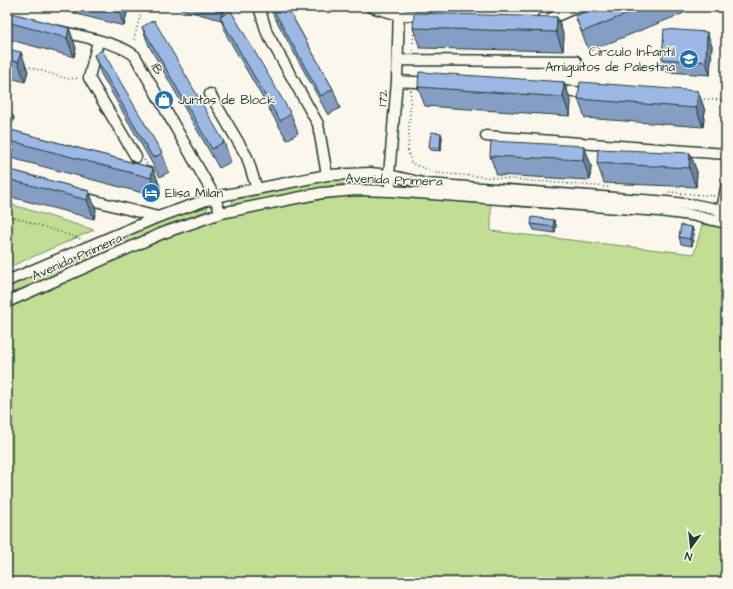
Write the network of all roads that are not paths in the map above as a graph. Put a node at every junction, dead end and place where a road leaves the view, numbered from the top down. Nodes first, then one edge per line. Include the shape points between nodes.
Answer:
1 (259, 7) edge
2 (371, 7) edge
3 (577, 7) edge
4 (399, 11) edge
5 (437, 16) edge
6 (535, 19) edge
7 (53, 29) edge
8 (98, 41) junction
9 (398, 60) junction
10 (576, 60) dead end
11 (397, 81) junction
12 (443, 84) edge
13 (545, 90) edge
14 (210, 94) dead end
15 (600, 94) edge
16 (486, 136) dead end
17 (726, 154) edge
18 (136, 157) dead end
19 (327, 175) junction
20 (389, 176) junction
21 (258, 189) junction
22 (391, 191) junction
23 (726, 192) edge
24 (68, 194) edge
25 (215, 197) junction
26 (725, 211) edge
27 (221, 213) junction
28 (158, 217) junction
29 (723, 222) edge
30 (7, 281) edge
31 (7, 302) edge

1 - 19 street via 267,33 318,124
2 - 4 street
3 - 6 street via 550,19
4 - 5 street via 414,16
4 - 9 street, 172
7 - 8 street
8 - 18 street via 89,78
8 - 25 street, 1B via 135,56
9 - 10 street
9 - 11 street, 172
11 - 12 street
11 - 20 street, 172
13 - 15 street
14 - 21 street via 247,157
16 - 17 street
19 - 20 street, Avenida Primera via 370,173
19 - 21 street, Avenida Primera
20 - 22 street, 172
20 - 26 street, Avenida Primera via 427,184 656,201
21 - 25 street, Avenida Primera
22 - 27 street, Avenida Primera via 356,190 322,193
22 - 29 street, Avenida Primera via 658,211
23 - 26 street
24 - 28 street
25 - 27 street, 1B
25 - 28 street, Avenida Primera
26 - 29 street
27 - 31 street, Avenida Primera via 163,233
28 - 30 street, Avenida Primera

